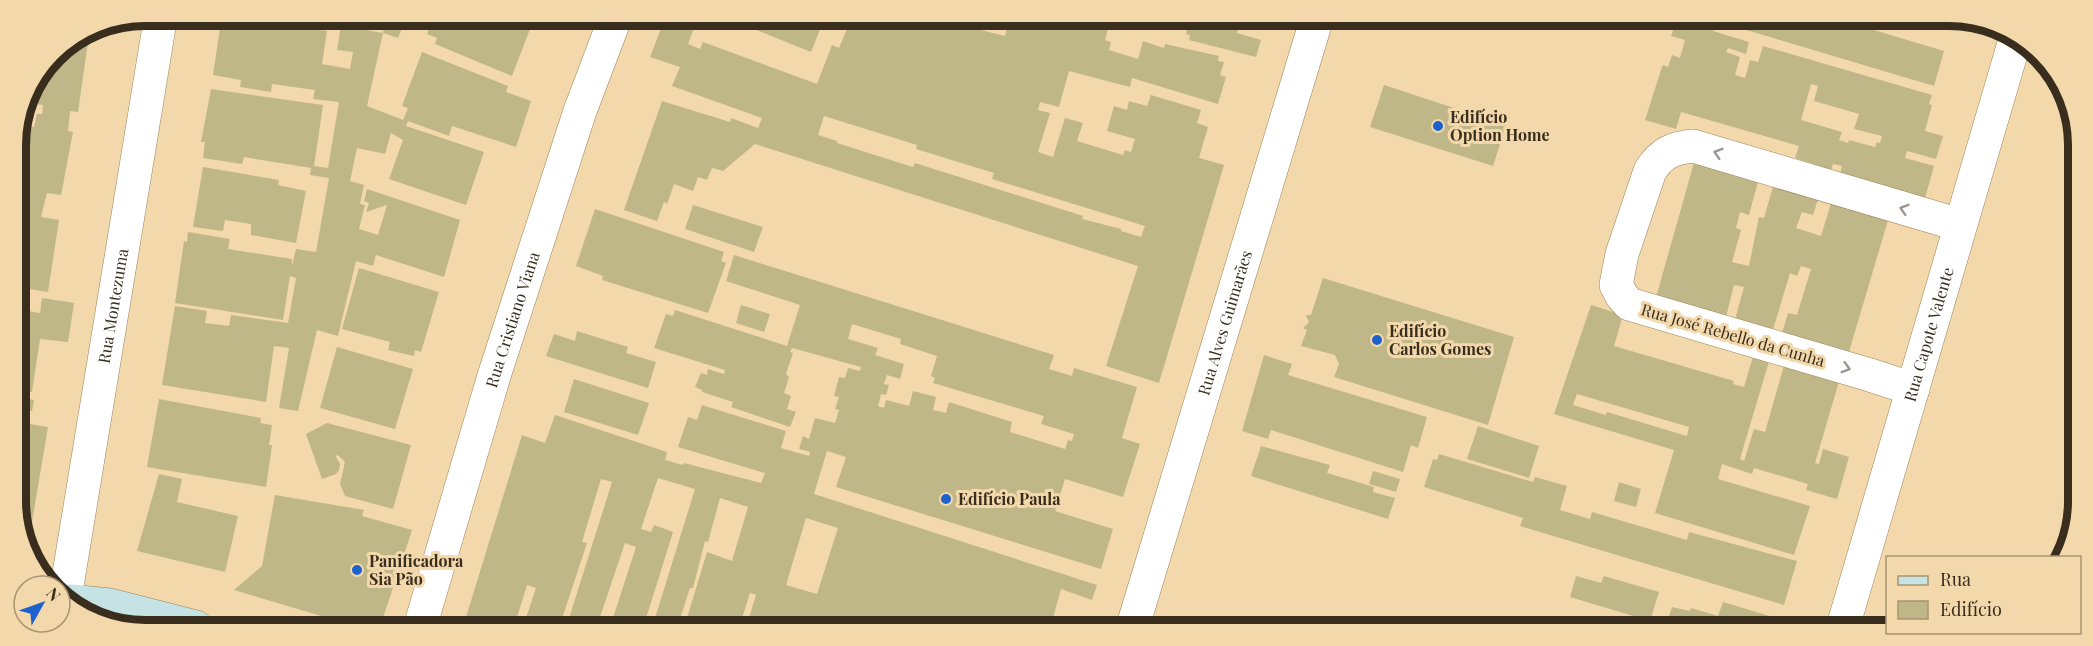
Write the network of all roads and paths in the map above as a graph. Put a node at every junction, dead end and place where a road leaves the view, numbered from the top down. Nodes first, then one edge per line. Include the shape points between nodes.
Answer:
1 (159, 26) edge
2 (612, 26) edge
3 (1315, 26) edge
4 (2014, 45) edge
5 (1960, 225) junction
6 (1913, 389) junction
7 (69, 574) edge
8 (81, 602) edge
9 (1135, 620) edge
10 (1845, 620) edge
11 (172, 621) edge
12 (422, 621) edge

1 - 7 street, Rua Montezuma
2 - 12 street, Rua Cristiano Viana via 580,111 494,375
3 - 9 street, Rua Alves Guimarães
4 - 5 street, Rua Capote Valente
5 - 6 street, Rua Capote Valente
5 -> 6 street, Rua José Rebello da Cunha via 1693,146 1680,147 1665,152 1650,171 1622,254 1616,285 1629,304
6 - 10 street, Rua Capote Valente
8 - 11 street via 110,605

